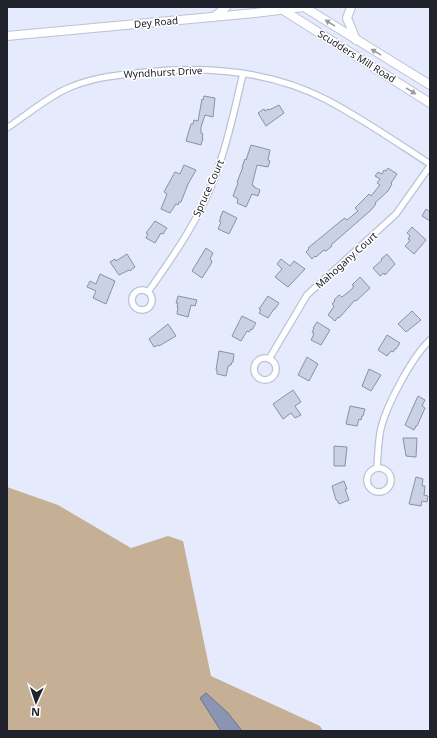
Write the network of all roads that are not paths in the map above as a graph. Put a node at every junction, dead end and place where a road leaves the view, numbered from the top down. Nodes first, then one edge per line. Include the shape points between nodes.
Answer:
1 (226, 7) edge
2 (304, 7) edge
3 (351, 7) edge
4 (283, 10) junction
5 (214, 17) junction
6 (7, 36) edge
7 (356, 40) junction
8 (243, 74) junction
9 (430, 85) edge
10 (430, 103) edge
11 (7, 128) edge
12 (430, 165) edge
13 (148, 292) dead end
14 (430, 340) edge
15 (269, 359) junction
16 (377, 468) junction

1 - 5 main road
2 - 4 main road, Dey Road
7 -> 2 main road, Scudders Mill Road
3 - 7 main road via 347,18
4 - 5 main road, Dey Road
4 -> 10 main road, Scudders Mill Road
5 - 6 main road, Dey Road
9 -> 7 main road, Scudders Mill Road
8 - 11 street, Wyndhurst Drive via 210,70 171,70 115,75 87,81 63,91
8 - 12 street, Wyndhurst Drive via 296,87 326,100 356,116
8 - 13 street, Spruce Court via 217,172 180,245
12 - 15 street, Mahogany Court via 396,214 307,295
14 - 16 street via 411,363 393,398 381,428
15 - 15 street, Mahogany Court via 262,358 257,361 254,368 255,375 262,381 271,379 276,373 275,363
16 - 16 street via 368,474 367,482 370,488 379,491 388,486 390,478 387,471

